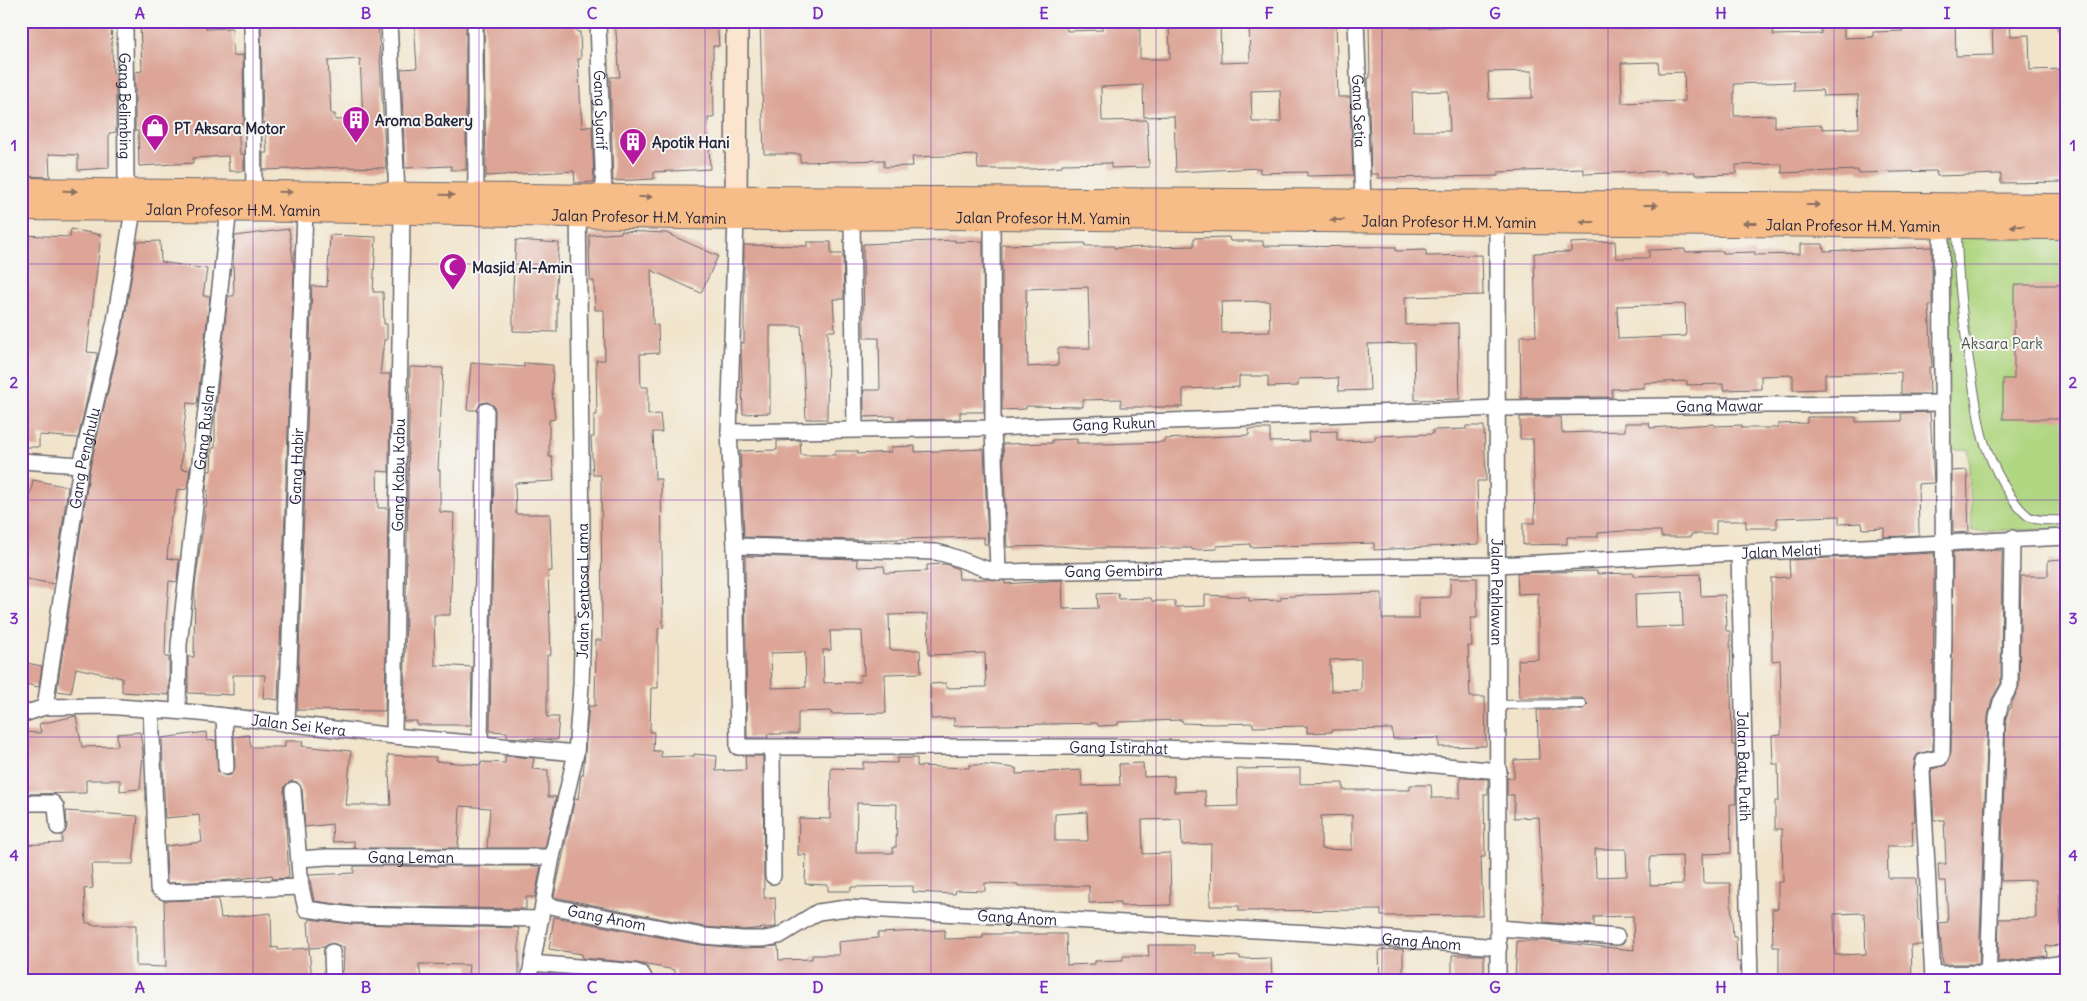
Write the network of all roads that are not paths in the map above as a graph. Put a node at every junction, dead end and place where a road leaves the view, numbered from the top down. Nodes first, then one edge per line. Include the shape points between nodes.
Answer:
1 (125, 21) edge
2 (252, 21) edge
3 (389, 21) edge
4 (476, 21) edge
5 (598, 21) edge
6 (737, 21) edge
7 (1356, 21) edge
8 (2059, 21) edge
9 (2066, 38) edge
10 (21, 190) edge
11 (254, 192) junction
12 (130, 201) junction
13 (1363, 202) junction
14 (400, 203) junction
15 (476, 205) junction
16 (578, 206) junction
17 (2066, 206) edge
18 (604, 207) junction
19 (736, 207) junction
20 (21, 208) edge
21 (229, 209) junction
22 (305, 210) junction
23 (982, 211) junction
24 (1497, 213) junction
25 (852, 218) junction
26 (1949, 224) junction
27 (2066, 226) edge
28 (1941, 403) junction
29 (1498, 408) junction
30 (486, 411) dead end
31 (993, 428) junction
32 (855, 429) junction
33 (729, 432) junction
34 (21, 461) edge
35 (81, 465) junction
36 (2066, 520) edge
37 (2066, 537) edge
38 (2012, 538) junction
39 (1943, 541) junction
40 (735, 546) junction
41 (1739, 554) junction
42 (1496, 565) junction
43 (998, 572) junction
44 (1499, 704) junction
45 (1582, 704) dead end
46 (45, 707) junction
47 (151, 709) junction
48 (178, 711) junction
49 (21, 714) edge
50 (224, 716) junction
51 (287, 724) junction
52 (394, 736) junction
53 (480, 744) junction
54 (772, 748) junction
55 (576, 753) junction
56 (226, 768) dead end
57 (1499, 771) junction
58 (293, 790) dead end
59 (21, 803) edge
60 (58, 827) dead end
61 (552, 857) junction
62 (299, 859) junction
63 (773, 876) dead end
64 (301, 887) junction
65 (543, 912) junction
66 (1498, 928) junction
67 (1617, 937) dead end
68 (1499, 947) junction
69 (332, 952) dead end
70 (532, 963) junction
71 (2066, 963) edge
72 (1988, 976) edge
73 (1933, 977) edge
74 (333, 980) edge
75 (529, 980) edge
76 (645, 980) edge
77 (1498, 980) edge
78 (1750, 980) edge

1 - 12 street, Gang Belimbing
2 - 11 street
3 - 14 street, Gang Kabu Kabu
4 - 15 street
5 - 18 street, Gang Syarif
6 - 19 street
7 - 13 street, Gang Setia
8 - 9 lane
10 -> 12 main road, Jalan Profesor H.M. Yamin
11 - 12 main road, Jalan Profesor H.M. Yamin
11 -> 14 main road, Jalan Profesor H.M. Yamin
12 - 20 main road, Jalan Profesor H.M. Yamin
12 - 21 main road, Jalan Profesor H.M. Yamin
12 - 35 street, Gang Penghulu via 115,321
13 - 23 main road, Jalan Profesor H.M. Yamin
13 - 24 main road, Jalan Profesor H.M. Yamin
14 - 15 main road, Jalan Profesor H.M. Yamin
14 - 22 main road, Jalan Profesor H.M. Yamin
14 - 52 street, Gang Kabu Kabu
15 - 16 main road, Jalan Profesor H.M. Yamin
16 - 18 main road, Jalan Profesor H.M. Yamin
16 - 55 street, Jalan Sentosa Lama via 583,619
24 -> 17 main road, Jalan Profesor H.M. Yamin
18 - 19 main road, Jalan Profesor H.M. Yamin
19 - 23 main road, Jalan Profesor H.M. Yamin
19 - 25 main road, Jalan Profesor H.M. Yamin
19 - 33 street
21 - 22 main road, Jalan Profesor H.M. Yamin
21 - 48 street, Gang Ruslan via 178,645
22 - 51 street, Gang Habir
24 -> 23 main road, Jalan Profesor H.M. Yamin
23 - 25 main road, Jalan Profesor H.M. Yamin
23 - 31 street
26 -> 24 main road, Jalan Profesor H.M. Yamin
24 - 29 street, Jalan Pahlawan
25 - 32 street
27 -> 26 main road, Jalan Profesor H.M. Yamin
26 - 28 street
26 - 36 lane via 1966,348 1984,443 2018,506 2030,517
28 - 29 street, Gang Mawar
28 - 39 street
29 - 31 street, Gang Rukun
29 - 42 street, Jalan Pahlawan
30 - 53 street
31 - 32 street, Gang Rukun
31 - 43 street
32 - 33 street, Gang Rukun
33 - 40 street
34 - 35 street
35 - 46 street, Gang Penghulu
37 - 38 street, Jalan Melati
38 - 39 street, Jalan Melati
38 - 72 street via 2010,686 1997,717
39 - 41 street, Jalan Melati
39 - 73 street via 1942,753 1940,758 1924,761 1922,772
40 - 43 street, Gang Gembira via 936,552
40 - 54 street, Gang Istirahat via 738,746
41 - 42 street, Jalan Melati
41 - 78 street, Jalan Batu Putih
42 - 43 street, Gang Gembira
42 - 44 street, Jalan Pahlawan
44 - 45 lane
44 - 57 street, Jalan Pahlawan
46 - 47 street, Jalan Sei Kera
46 - 49 street, Jalan Sei Kera
47 - 48 street, Jalan Sei Kera
47 - 64 street via 158,888 165,892
48 - 50 street, Jalan Sei Kera
50 - 51 street, Jalan Sei Kera
50 - 56 street
51 - 52 street, Jalan Sei Kera
52 - 53 street, Jalan Sei Kera
53 - 55 street, Jalan Sei Kera
54 - 57 street, Gang Istirahat via 1139,747 1310,753
54 - 63 street
55 - 61 street, Jalan Sentosa Lama
57 - 66 street, Jalan Pahlawan
58 - 62 street
59 - 60 street via 53,804
61 - 62 street, Gang Leman
61 - 65 street, Jalan Sentosa Lama
62 - 64 street
64 - 65 street, Gang Anom via 306,909 351,915
65 - 68 street, Gang Anom via 743,939 778,936 818,912 847,908 1310,932
65 - 70 street, Jalan Sentosa Lama
66 - 67 street
66 - 68 street, Jalan Pahlawan
68 - 77 street, Jalan Pahlawan
69 - 74 street
70 - 75 street, Jalan Sentosa Lama
70 - 76 street via 636,972
71 - 72 street
72 - 73 street

